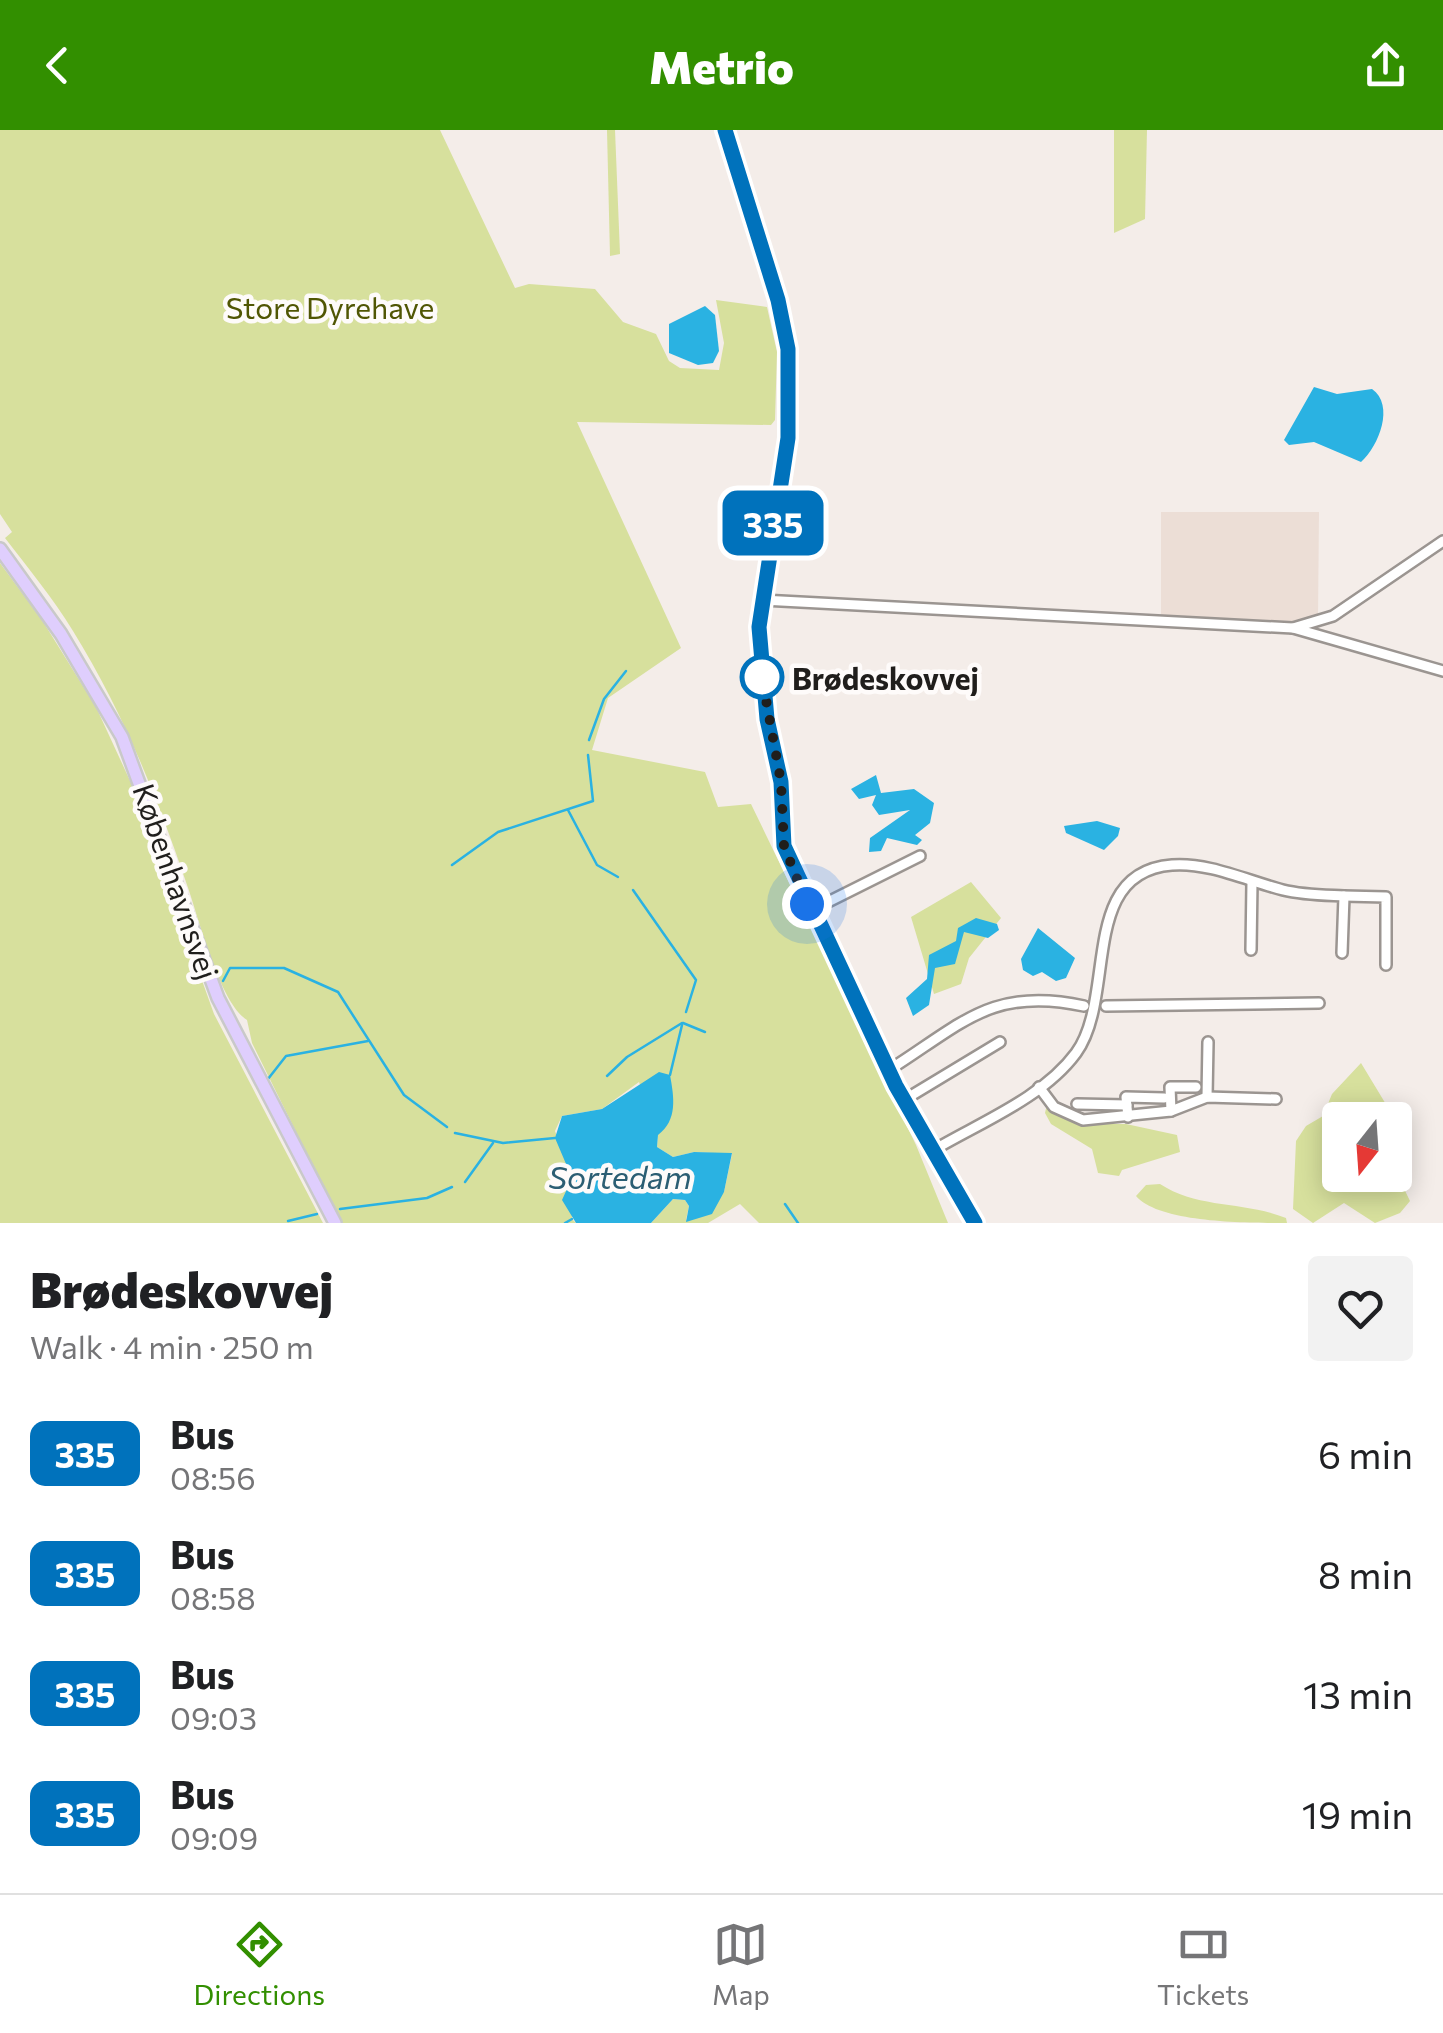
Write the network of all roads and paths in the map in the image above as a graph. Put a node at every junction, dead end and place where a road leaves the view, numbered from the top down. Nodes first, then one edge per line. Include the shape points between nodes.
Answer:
1 (726, 130) edge
2 (1443, 541) edge
3 (0, 549) edge
4 (762, 600) junction
5 (1334, 616) junction
6 (1293, 628) junction
7 (1336, 642) junction
8 (1443, 671) edge
9 (920, 856) dead end
10 (1252, 882) junction
11 (1344, 896) junction
12 (810, 911) junction
13 (1251, 950) dead end
14 (1342, 953) dead end
15 (1386, 965) dead end
16 (1319, 1003) dead end
17 (1084, 1006) dead end
18 (1106, 1006) dead end
19 (1000, 1042) dead end
20 (1208, 1042) dead end
21 (889, 1070) junction
22 (1039, 1087) junction
23 (1196, 1087) dead end
24 (1164, 1098) dead end
25 (1207, 1098) junction
26 (1276, 1099) dead end
27 (904, 1100) junction
28 (1076, 1104) dead end
29 (1127, 1105) junction
30 (1171, 1112) junction
31 (1128, 1117) junction
32 (932, 1152) junction
33 (336, 1223) edge
34 (975, 1223) edge

1 - 4 street via 778,300 790,368 788,438
2 - 5 street
3 - 33 main road, Københavnsvej via 122,736 218,998
4 - 6 street
4 - 12 street via 761,672 781,782 783,838
5 - 6 street
5 - 7 street
6 - 7 street
7 - 8 street
9 - 12 street
10 - 11 street
10 - 13 street
10 - 22 street via 1174,864 1156,867 1124,888 1106,922 1091,1026 1070,1061
11 - 14 street
11 - 15 street via 1386,897
12 - 21 street
16 - 18 street
17 - 21 street via 1006,1000
19 - 27 street
20 - 25 street
21 - 27 street
22 - 31 street via 1072,1118
22 - 32 street
23 - 30 street via 1170,1087
24 - 29 street via 1126,1097
25 - 26 street
25 - 30 street
27 - 32 street
28 - 29 street
29 - 31 street
30 - 31 street
32 - 34 street

